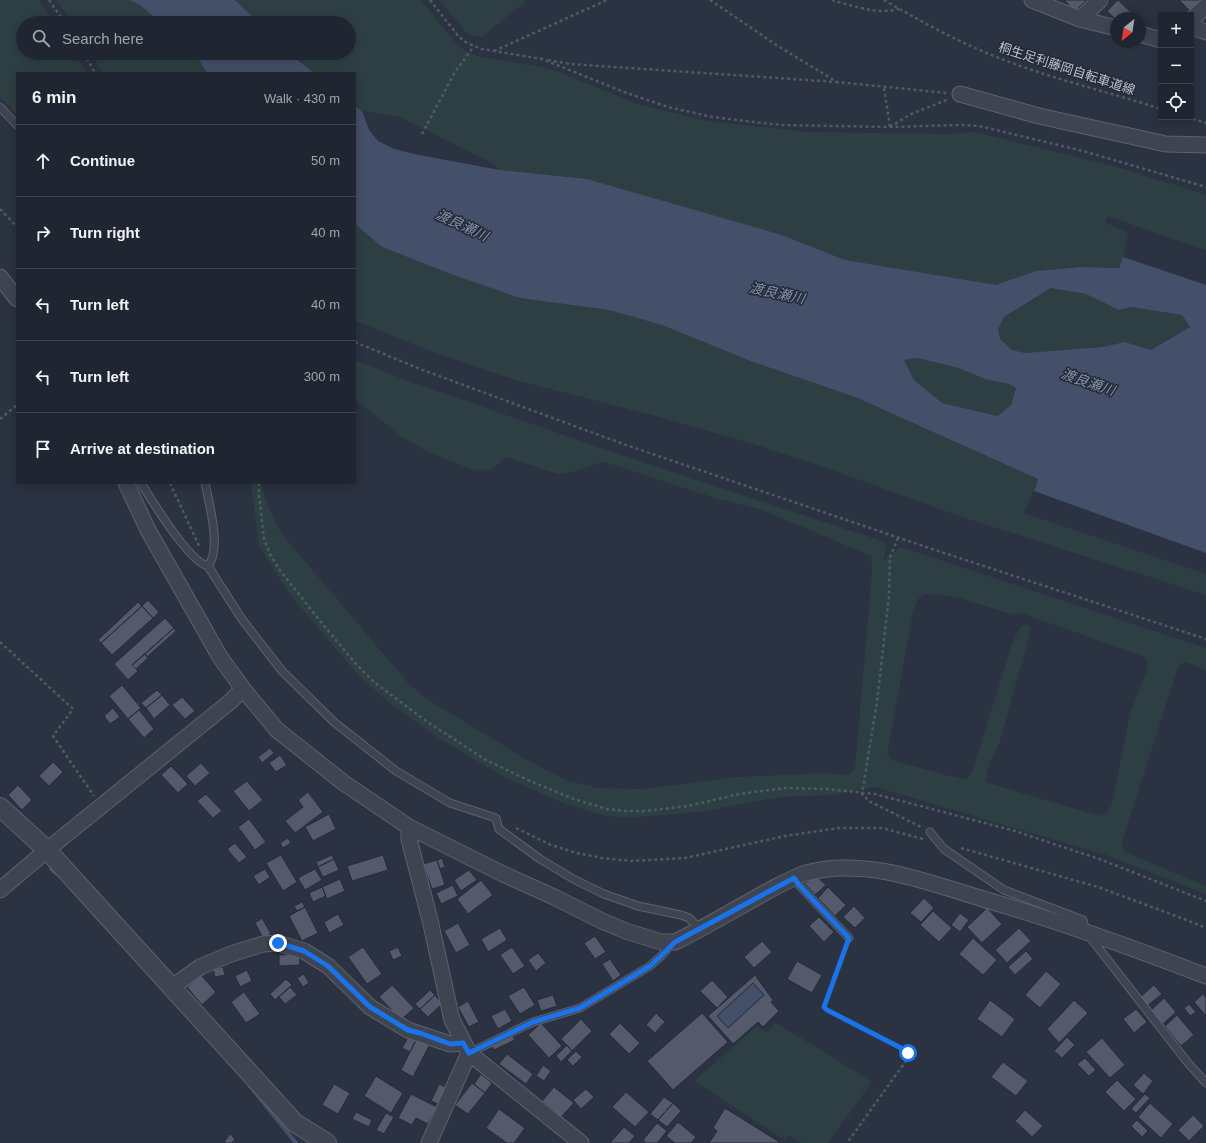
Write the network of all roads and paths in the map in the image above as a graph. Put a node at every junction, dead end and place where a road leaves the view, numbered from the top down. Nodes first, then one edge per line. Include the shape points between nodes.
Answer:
1 (49, 0) edge
2 (430, 0) edge
3 (607, 0) edge
4 (710, 0) edge
5 (832, 0) edge
6 (884, 0) edge
7 (1032, 0) edge
8 (1100, 0) edge
9 (1206, 6) edge
10 (900, 9) junction
11 (60, 16) edge
12 (1194, 17) edge
13 (1080, 19) junction
14 (1194, 25) edge
15 (1110, 26) edge
16 (1206, 32) edge
17 (1146, 36) edge
18 (1158, 39) edge
19 (474, 46) junction
20 (494, 51) junction
21 (542, 59) junction
22 (88, 60) edge
23 (94, 72) edge
24 (837, 82) junction
25 (884, 88) junction
26 (960, 94) junction
27 (0, 106) edge
28 (1158, 108) edge
29 (1194, 119) edge
30 (16, 123) edge
31 (1206, 123) edge
32 (890, 127) junction
33 (422, 134) dead end
34 (1206, 146) edge
35 (1206, 187) edge
36 (0, 209) edge
37 (16, 226) edge
38 (0, 277) edge
39 (16, 299) edge
40 (356, 342) edge
41 (16, 406) edge
42 (0, 420) edge
43 (126, 484) edge
44 (142, 484) edge
45 (170, 484) edge
46 (205, 484) edge
47 (259, 484) edge
48 (898, 538) junction
49 (208, 566) junction
50 (1206, 639) edge
51 (0, 642) edge
52 (243, 689) junction
53 (862, 794) junction
54 (101, 806) junction
55 (0, 807) edge
56 (409, 827) junction
57 (930, 832) joint
58 (47, 850) junction
59 (794, 878) junction
60 (0, 890) edge
61 (1206, 901) edge
62 (700, 928) junction
63 (1086, 932) junction
64 (849, 938) joint
65 (675, 942) junction
66 (1206, 976) edge
67 (172, 989) junction
68 (466, 1048) junction
69 (1206, 1083) edge
70 (327, 1143) edge
71 (429, 1143) edge
72 (581, 1143) edge
73 (847, 1143) edge

1 - 11 path
2 - 19 path via 459,37
3 - 20 path
4 - 24 path
5 - 10 path via 889,12
6 - 10 path, 桐生足利藤岡自転車道線
7 - 13 street
8 - 13 street
9 - 12 street
10 - 28 path, 桐生足利藤岡自転車道線 via 948,35 1013,63
13 - 15 street
14 - 16 street
17 - 18 street
19 - 20 path
19 - 33 path via 455,72
20 - 21 path
21 - 24 path via 570,64
21 - 32 path via 624,92 668,107 712,117 780,125
22 - 23 path
24 - 25 path
25 - 26 path
25 - 32 path
26 - 32 path via 911,114
26 - 34 street via 1039,116 1166,144
27 - 30 lane
29 - 31 path
32 - 35 path via 979,126 1083,151
36 - 37 path
38 - 39 street
40 - 48 path via 420,369 626,445
41 - 42 path
43 - 52 street via 148,530 186,598 220,657
44 - 49 lane via 187,550 203,565
45 - 49 path
46 - 49 lane via 214,523 213,555
47 - 53 path via 264,539 270,554 325,627 374,682 426,721 486,760 574,799 606,809 627,811 688,806 739,794 785,788 826,789
48 - 50 path
48 - 53 path via 890,557 889,596 881,671
49 - 62 lane via 241,618 282,671 334,722 396,771 450,803 496,818 498,828 540,859 575,880 638,906 689,918
51 - 54 path via 73,709 53,736
52 - 54 street
52 - 56 street via 277,730 344,783
53 - 57 path via 869,801
53 - 61 path via 875,794 1015,831 1102,860
54 - 58 street
55 - 58 street
56 - 65 street via 602,922 661,942
56 - 68 street via 409,839 452,1020
57 - 63 lane via 944,850 1004,890 1083,920
58 - 60 street
58 - 67 street
59 - 62 street
59 - 63 street via 841,868 875,870 939,886
59 - 64 lane
62 - 65 street
63 - 66 street
63 - 69 lane
64 - 73 path via 824,1007 903,1049 908,1053 908,1058
65 - 68 lane via 650,966 580,1008 533,1022
67 - 68 street via 200,967 263,944 278,943 304,951 328,966 370,1007 408,1030
67 - 70 street via 295,1124
68 - 71 street
68 - 72 street

